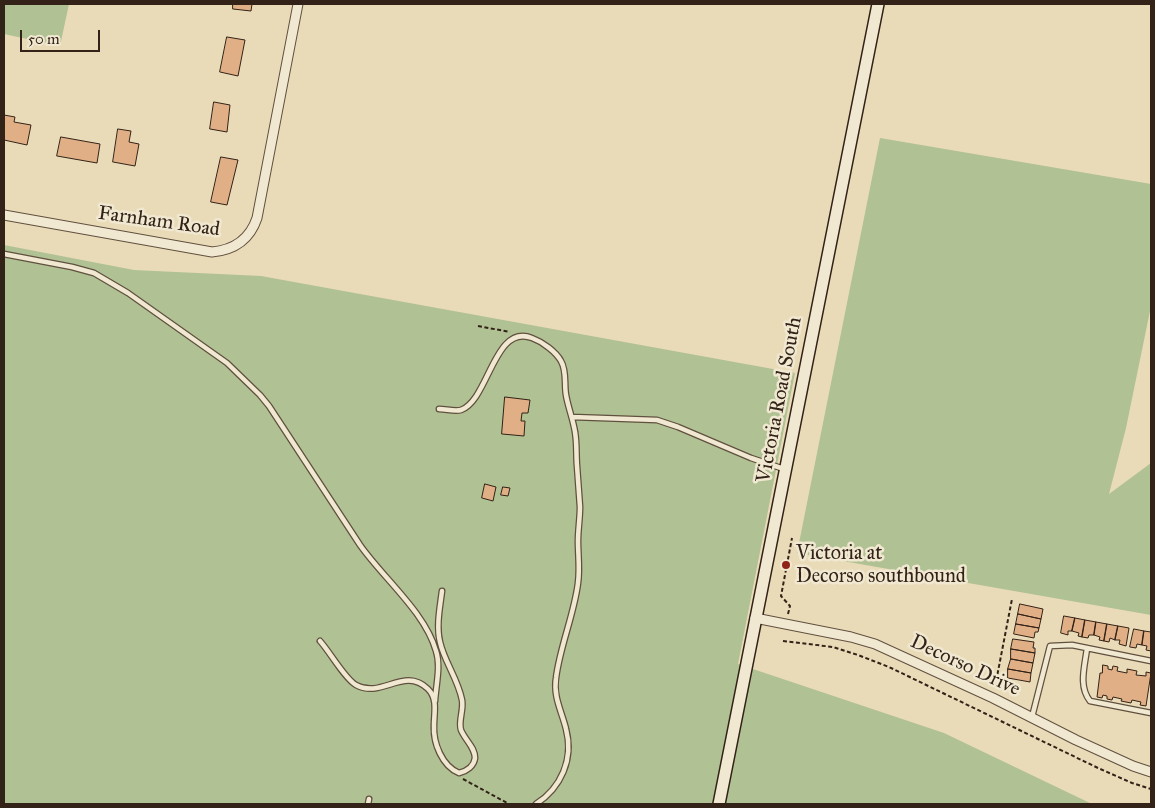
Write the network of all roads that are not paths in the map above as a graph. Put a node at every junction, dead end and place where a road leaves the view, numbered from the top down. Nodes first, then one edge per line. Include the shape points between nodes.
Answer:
1 (298, 4) edge
2 (878, 4) edge
3 (4, 215) edge
4 (4, 254) edge
5 (439, 409) dead end
6 (572, 417) junction
7 (785, 469) junction
8 (442, 592) dead end
9 (755, 618) junction
10 (320, 641) dead end
11 (1087, 648) junction
12 (1151, 661) edge
13 (435, 701) junction
14 (1151, 713) edge
15 (1032, 717) junction
16 (1151, 772) edge
17 (536, 804) edge
18 (719, 804) edge

1 - 3 street, Farnham Road via 257,218 254,229 241,243 212,252
2 - 7 main road, Victoria Road South
4 - 13 lane via 85,270 106,280 214,353 256,390 364,552 408,603 427,632 437,652
5 - 6 lane via 460,410 473,401 503,348 525,335 541,342 558,356
6 - 7 lane via 657,420
6 - 17 lane via 580,508 579,581 554,688 567,731 567,760 556,787
7 - 9 main road, Victoria Road South
8 - 13 lane via 440,641 462,698 462,732 475,754 466,771 459,773 450,768 443,758 434,736
9 - 15 street, Decorso Drive via 875,644
9 - 18 main road, Victoria Road South
10 - 13 lane via 356,685 371,689 412,681 427,688
11 - 12 lane
11 - 14 lane via 1083,684 1090,701
11 - 15 lane via 1050,646
15 - 16 street, Decorso Drive

